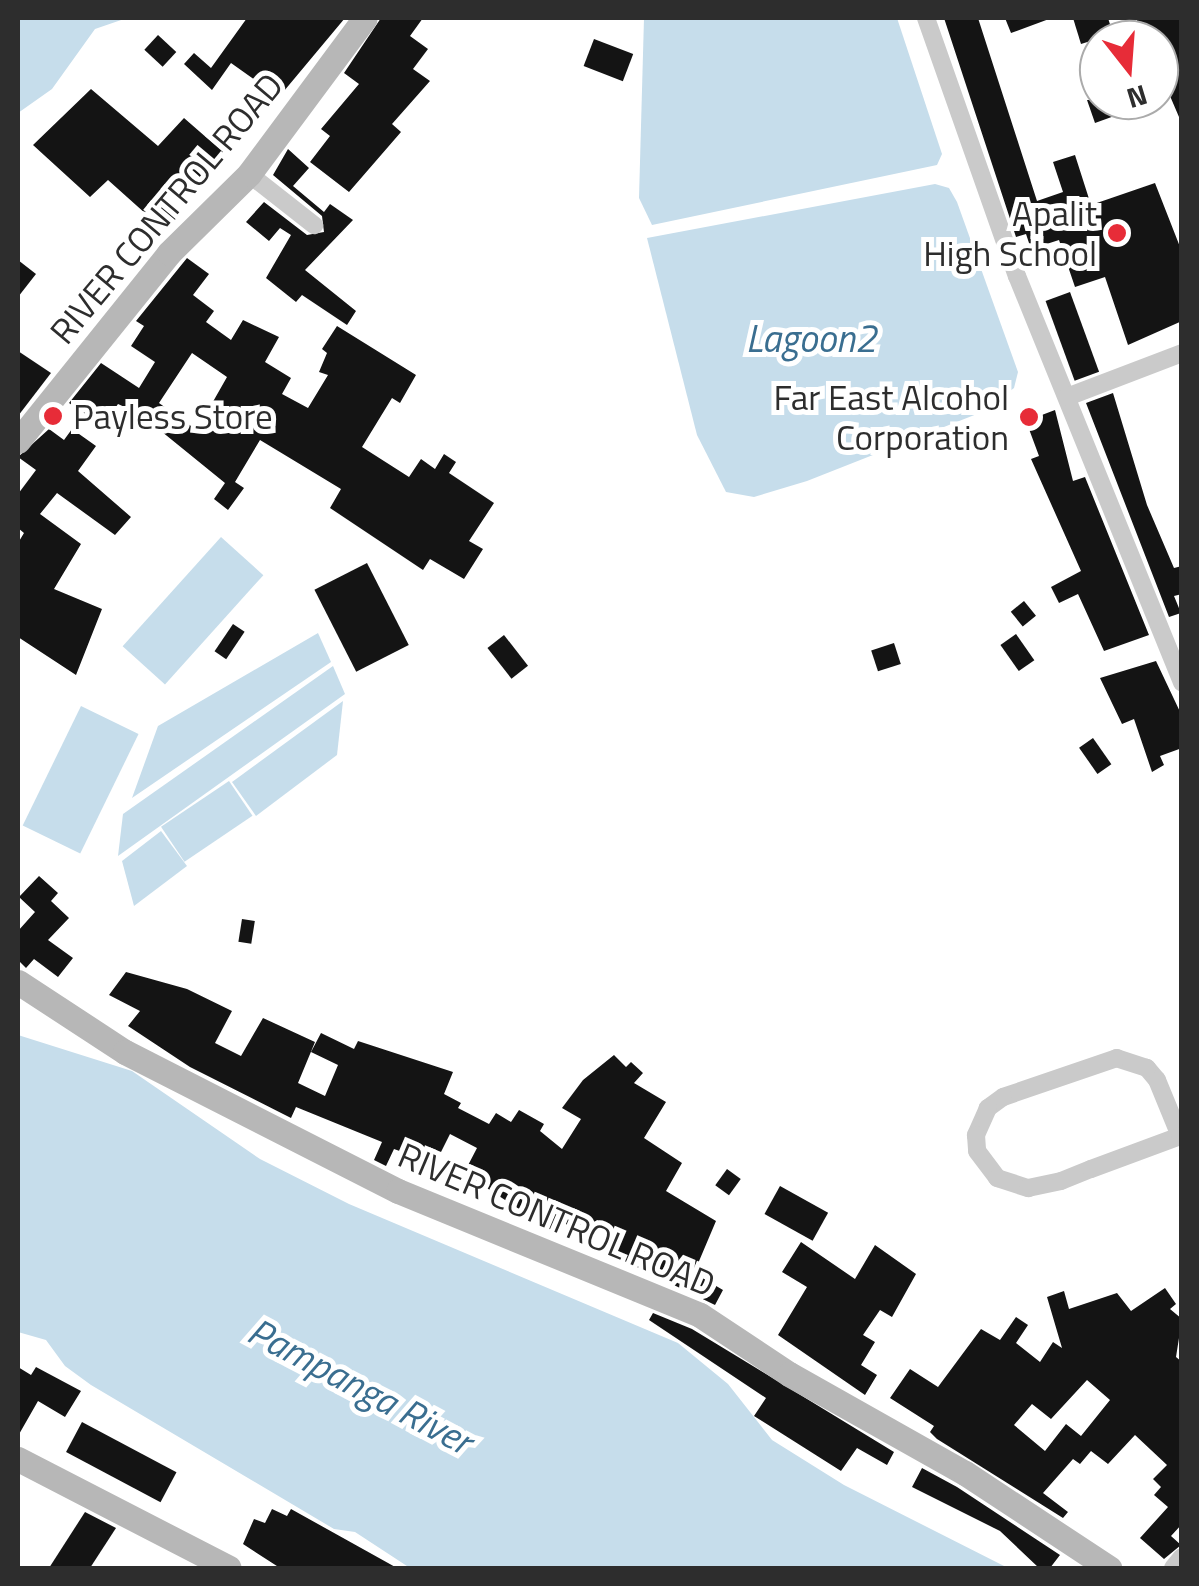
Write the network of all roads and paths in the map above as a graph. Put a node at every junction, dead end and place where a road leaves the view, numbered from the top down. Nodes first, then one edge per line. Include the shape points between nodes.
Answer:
1 (365, 18) edge
2 (926, 18) edge
3 (249, 174) junction
4 (314, 226) dead end
5 (1182, 353) edge
6 (1067, 396) junction
7 (18, 441) edge
8 (1182, 683) edge
9 (18, 982) edge
10 (1181, 1136) edge
11 (18, 1458) edge
12 (1182, 1557) edge
13 (228, 1568) edge
14 (1109, 1568) edge
15 (1172, 1568) edge

1 - 3 street, RIVER CONTROL ROAD
2 - 6 street
3 - 4 street
3 - 7 street, RIVER CONTROL ROAD via 169,253
5 - 6 street
6 - 8 street
9 - 14 street, RIVER CONTROL ROAD via 125,1052 398,1191 700,1314 789,1374 966,1472
10 - 10 street via 1147,1068 1117,1058 1003,1098 988,1108 976,1135 977,1151 996,1178 1028,1188
11 - 13 street
12 - 15 street

